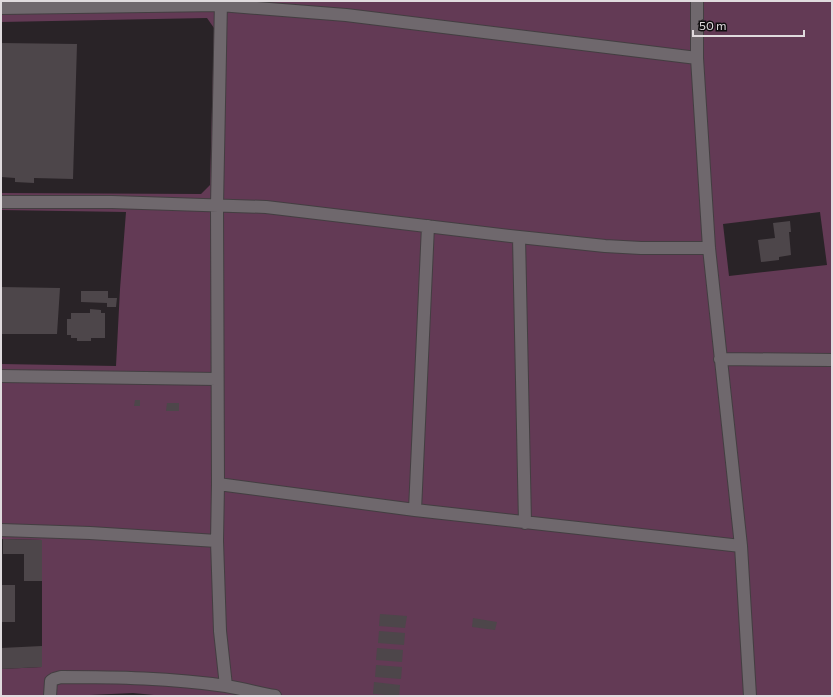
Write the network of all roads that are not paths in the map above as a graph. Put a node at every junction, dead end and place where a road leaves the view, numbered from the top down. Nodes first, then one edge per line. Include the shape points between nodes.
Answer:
1 (697, 1) edge
2 (220, 3) edge
3 (1, 8) edge
4 (697, 58) junction
5 (1, 202) edge
6 (217, 205) junction
7 (428, 226) junction
8 (519, 238) junction
9 (709, 248) junction
10 (720, 359) junction
11 (832, 360) edge
12 (1, 376) edge
13 (217, 379) junction
14 (218, 484) junction
15 (415, 510) junction
16 (524, 523) junction
17 (1, 530) edge
18 (217, 541) junction
19 (741, 546) junction
20 (226, 686) junction
21 (50, 696) edge
22 (275, 696) edge
23 (750, 696) edge

1 - 4 street
2 - 3 street
2 - 4 street via 346,15
2 - 6 street
4 - 9 street
5 - 6 street
6 - 7 street
6 - 13 street
7 - 8 street
7 - 15 street
8 - 9 street via 613,247
8 - 16 street
9 - 10 street
10 - 11 street
10 - 19 street
12 - 13 street
13 - 14 street
14 - 15 street
14 - 18 street
15 - 16 street
16 - 19 street
17 - 18 street
18 - 20 street via 220,631
19 - 23 street
20 - 21 street via 141,678 61,677 51,681
20 - 22 street

